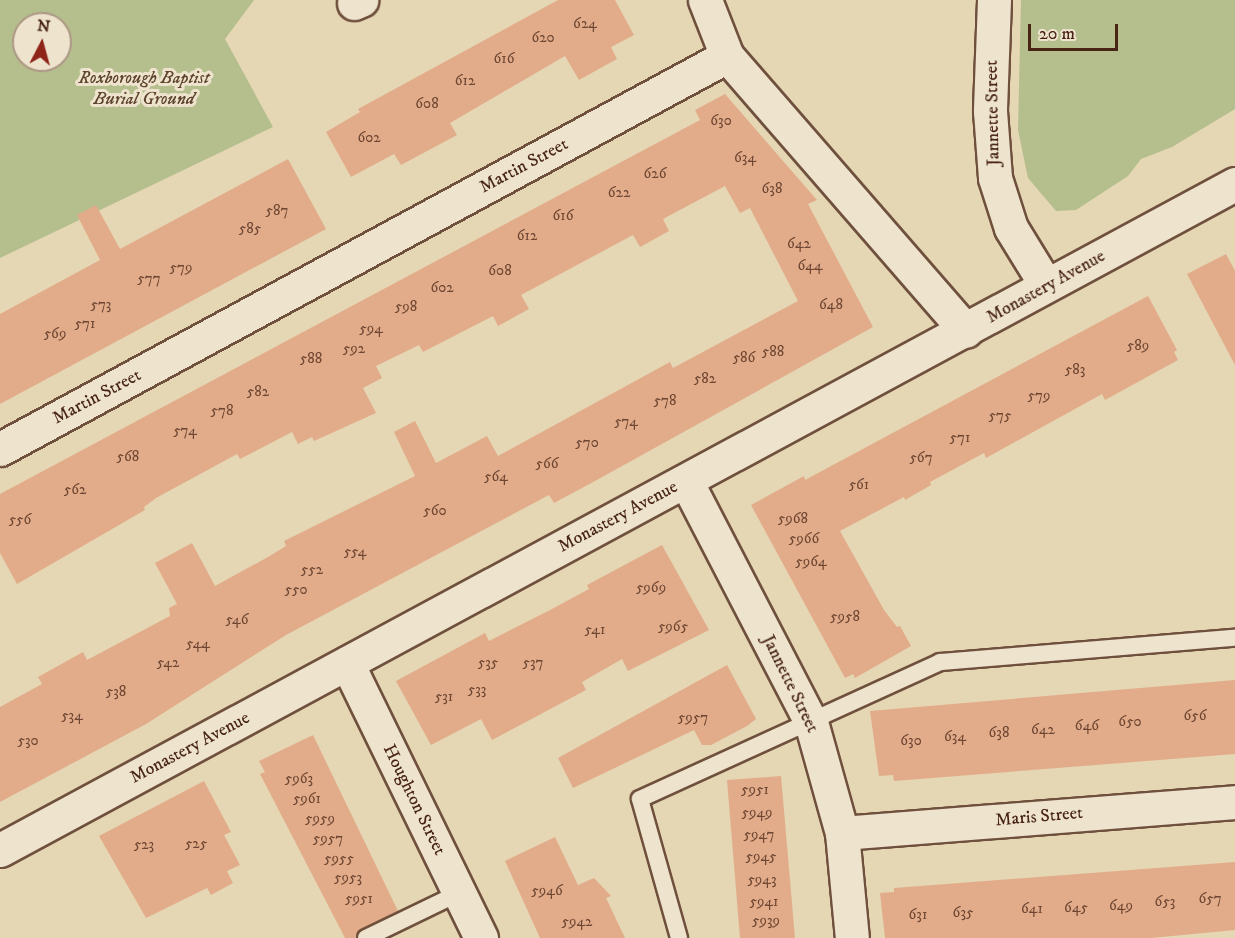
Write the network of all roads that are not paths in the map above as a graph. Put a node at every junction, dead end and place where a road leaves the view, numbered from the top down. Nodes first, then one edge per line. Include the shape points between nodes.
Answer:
1 (705, 0) edge
2 (994, 0) edge
3 (727, 56) junction
4 (1235, 184) edge
5 (1046, 285) junction
6 (966, 331) junction
7 (0, 449) edge
8 (686, 481) junction
9 (1235, 638) edge
10 (347, 663) junction
11 (811, 722) junction
12 (1235, 802) edge
13 (843, 833) junction
14 (0, 850) edge
15 (459, 893) junction
16 (366, 938) edge
17 (481, 938) edge
18 (679, 938) edge
19 (852, 938) edge

1 - 3 street
2 - 5 street, Jannette Street via 990,120 995,178 1011,228
3 - 6 street
3 - 7 street, Martin Street
4 - 5 street, Monastery Avenue
5 - 6 street, Monastery Avenue
6 - 8 street, Monastery Avenue
8 - 10 street, Monastery Avenue
8 - 11 street, Jannette Street
9 - 11 lane via 940,662
10 - 14 street, Monastery Avenue
10 - 15 street, Houghton Street
11 - 13 street, Jannette Street
11 - 18 lane via 640,799
12 - 13 street, Maris Street
13 - 19 street, Jannette Street
15 - 16 lane
15 - 17 street, Houghton Street

